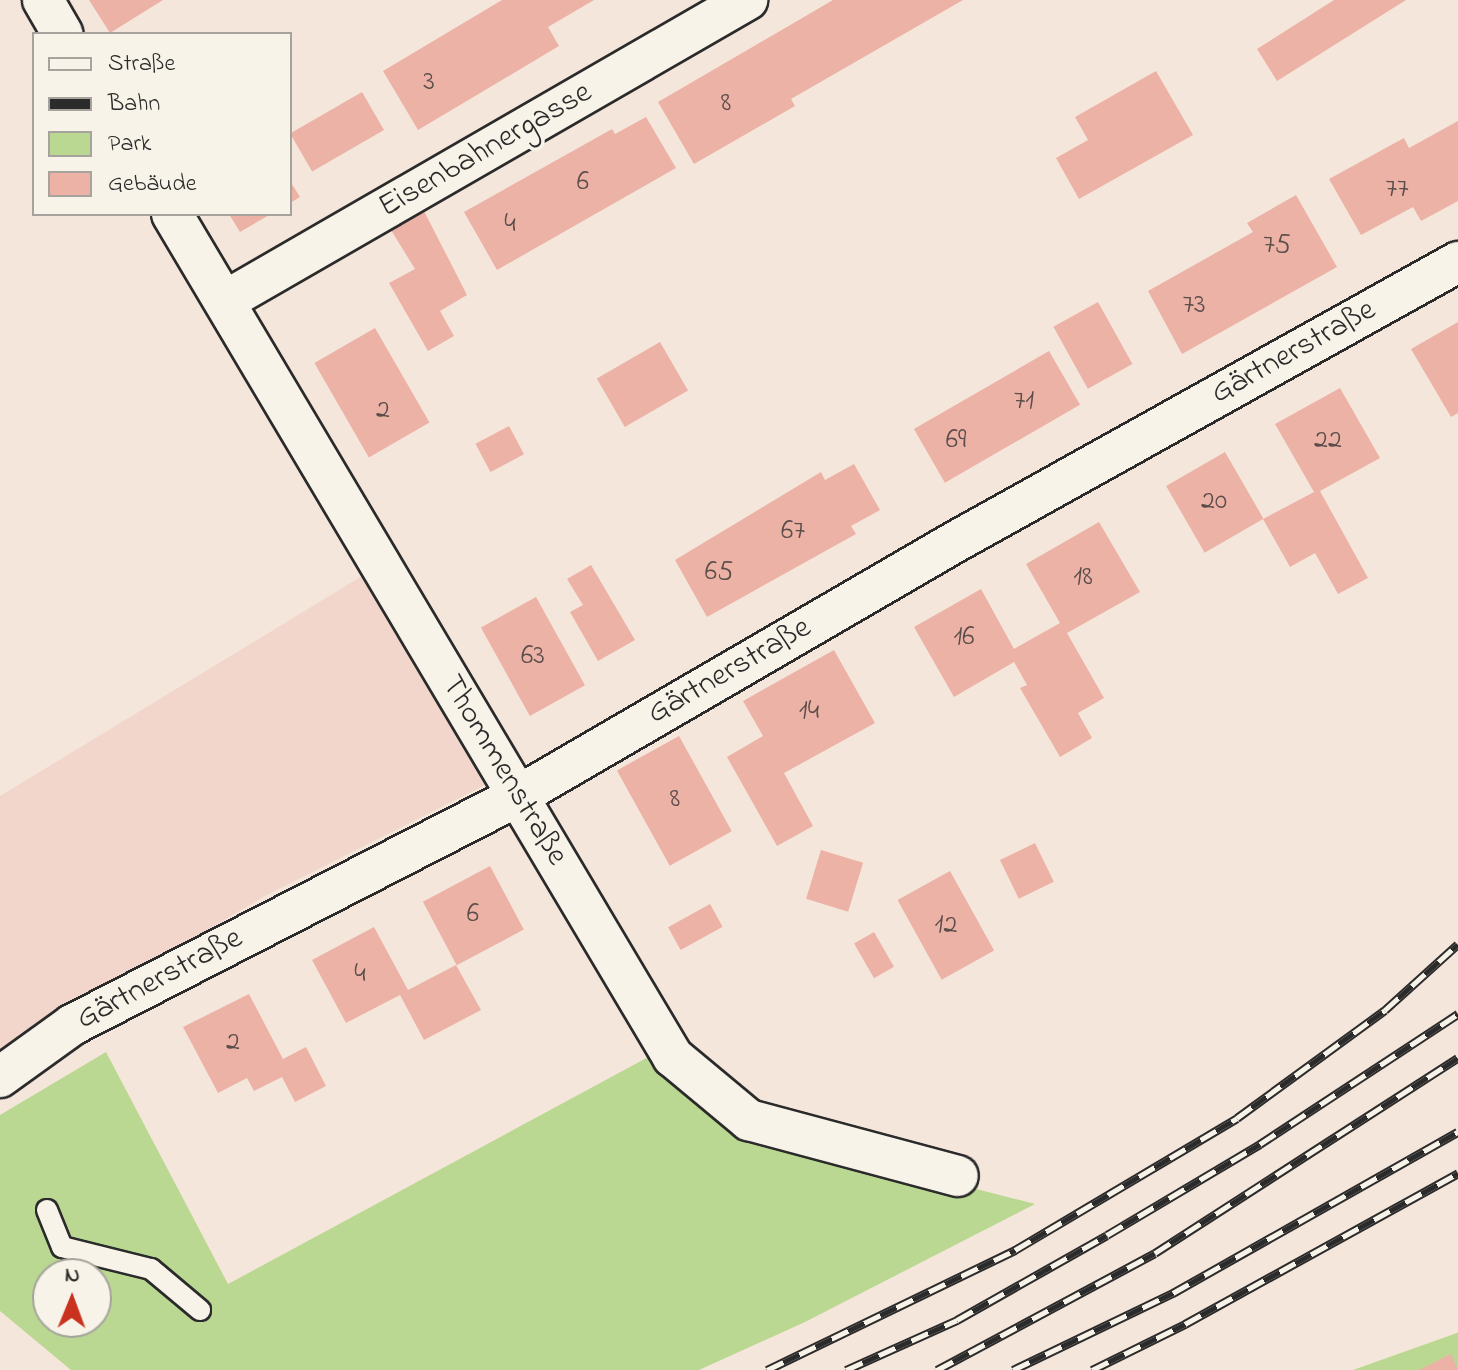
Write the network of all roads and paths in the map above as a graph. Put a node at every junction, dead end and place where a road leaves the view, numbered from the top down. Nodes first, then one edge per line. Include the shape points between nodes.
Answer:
1 (43, 0) edge
2 (747, 0) edge
3 (62, 32) edge
4 (173, 216) edge
5 (1458, 262) edge
6 (225, 301) junction
7 (518, 796) junction
8 (1, 1073) edge
9 (958, 1176) dead end
10 (47, 1210) dead end
11 (200, 1310) dead end

1 - 3 street
2 - 6 street, Eisenbahnergasse
4 - 6 street, Thommenstraße
5 - 7 street, Gärtnerstraße via 955,542
6 - 7 street, Thommenstraße
7 - 8 street, Gärtnerstraße via 72,1025
7 - 9 street, Thommenstraße via 673,1057 749,1120
10 - 11 lane via 62,1247 151,1269

